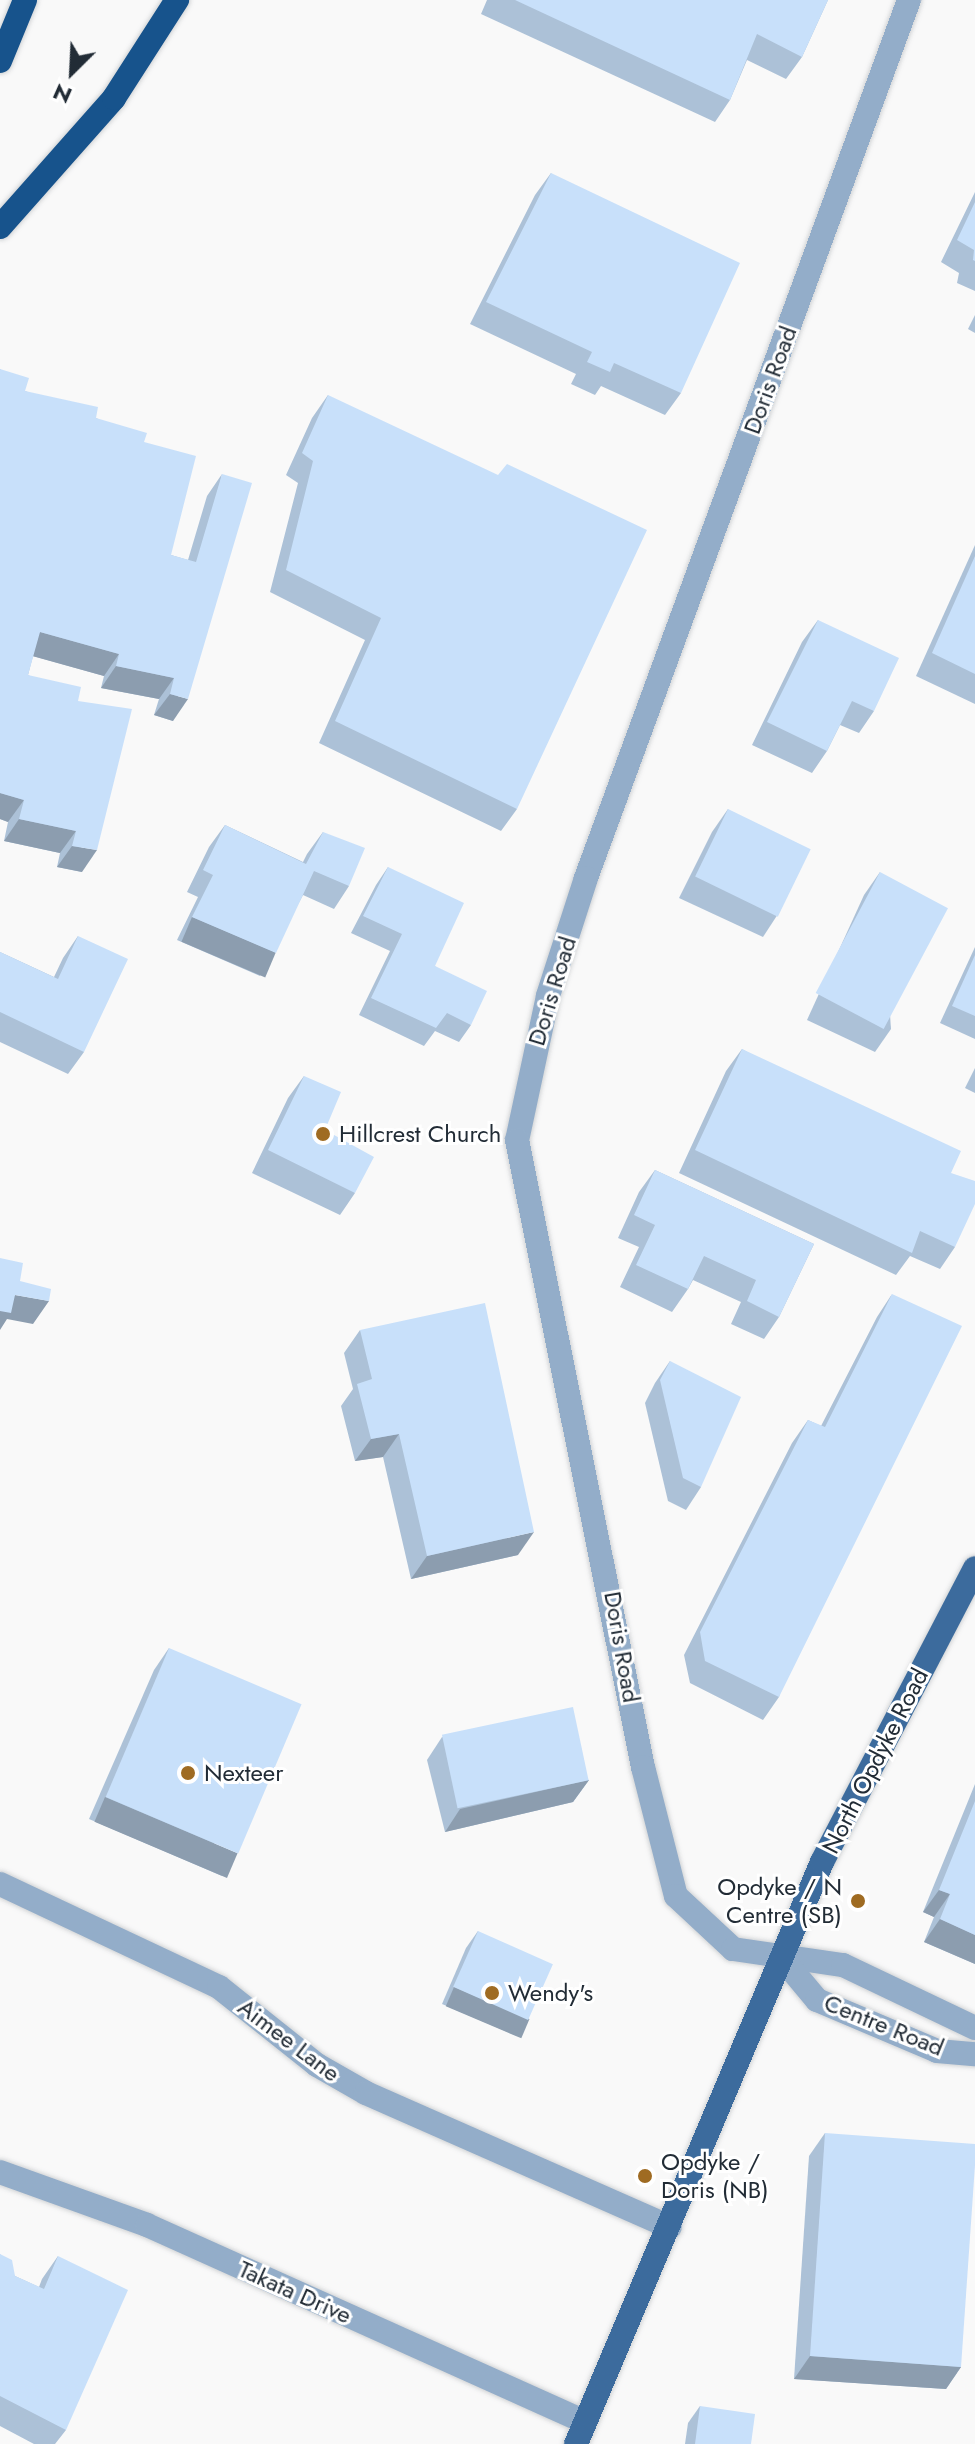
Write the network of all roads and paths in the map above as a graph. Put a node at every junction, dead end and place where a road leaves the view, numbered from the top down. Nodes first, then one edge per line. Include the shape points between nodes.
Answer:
1 (25, 0) edge
2 (177, 0) edge
3 (909, 0) edge
4 (0, 61) edge
5 (0, 227) edge
6 (975, 1568) edge
7 (0, 1884) edge
8 (781, 1957) junction
9 (975, 2028) edge
10 (975, 2054) edge
11 (0, 2172) edge
12 (670, 2227) junction
13 (580, 2433) edge

1 - 4 highway
2 - 5 highway via 114,98
3 - 8 street, Doris Road via 586,878 548,996 517,1140 643,1767 676,1896 733,1949
6 - 8 main road, North Opdyke Road
7 - 12 street, Aimee Lane via 219,1987 317,2065 366,2093
8 - 9 street, Centre Road via 843,1965
8 - 10 street, Centre Road via 817,2000 937,2051
8 - 12 main road, North Opdyke Road
11 - 13 street, Takata Drive via 147,2225
12 - 13 main road, North Opdyke Road

